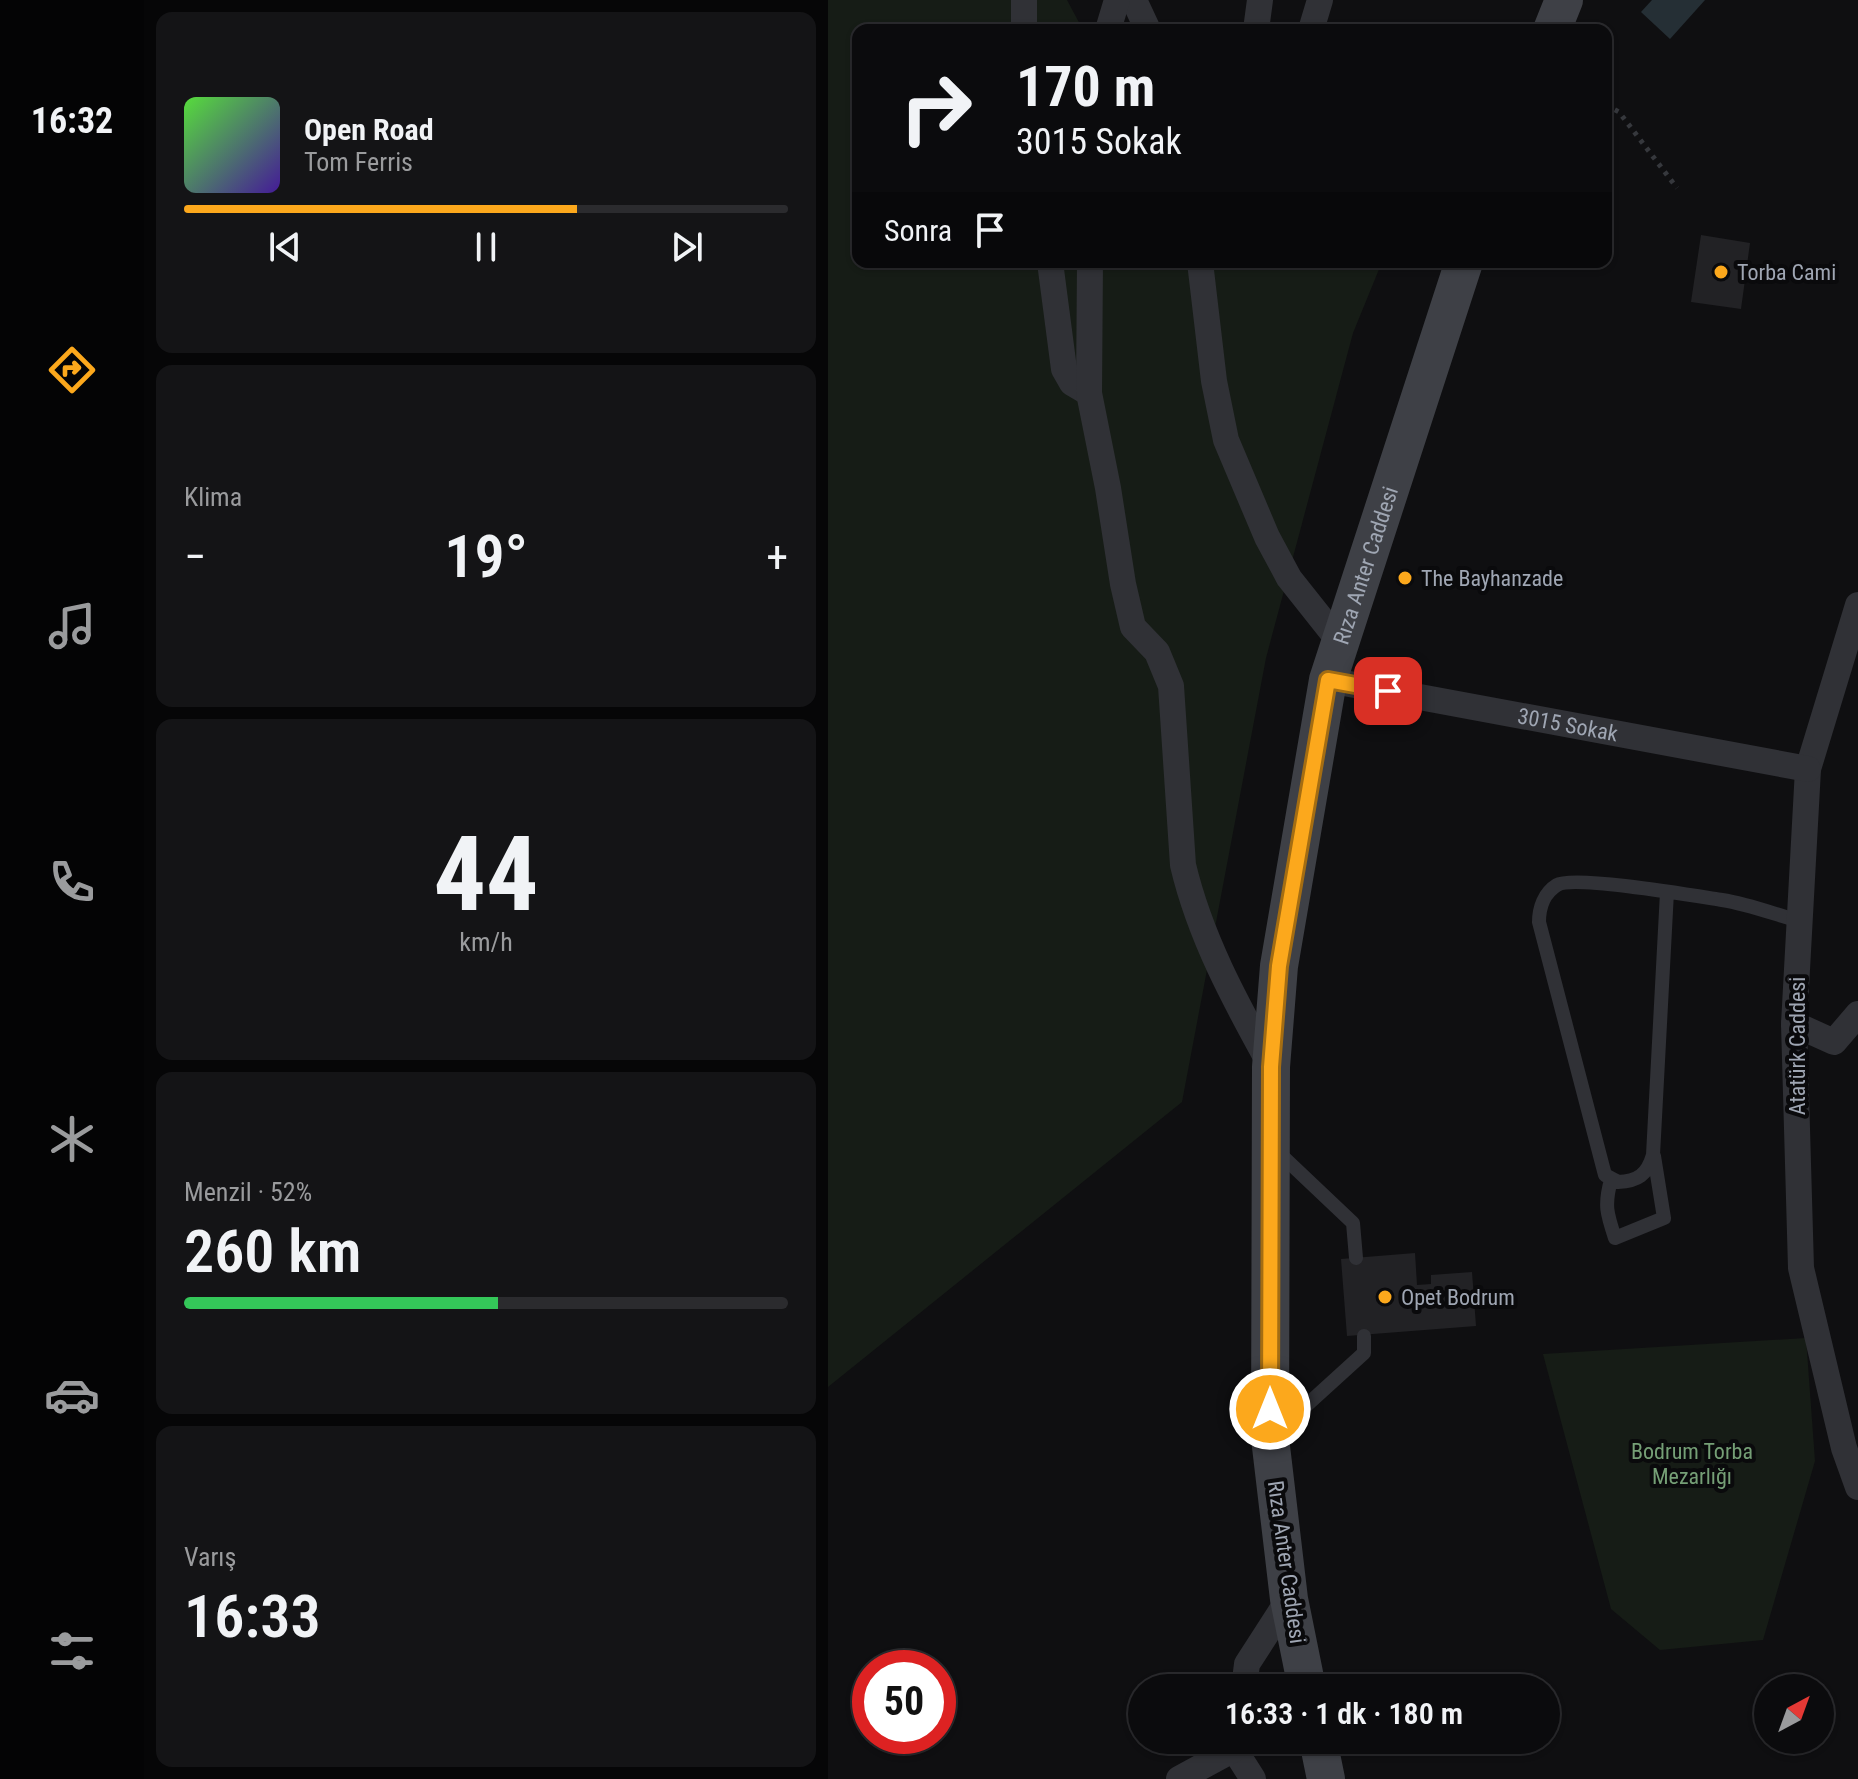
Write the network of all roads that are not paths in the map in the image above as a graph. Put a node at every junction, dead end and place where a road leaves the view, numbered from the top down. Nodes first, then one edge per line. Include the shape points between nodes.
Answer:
1 (1024, 0) edge
2 (1117, 0) edge
3 (1134, 0) edge
4 (1260, 0) edge
5 (1320, 0) edge
6 (1564, 0) edge
7 (1024, 24) edge
8 (1110, 24) edge
9 (1145, 24) edge
10 (1257, 24) edge
11 (1313, 24) edge
12 (1554, 24) edge
13 (1051, 268) edge
14 (1090, 268) edge
15 (1201, 268) edge
16 (1462, 268) edge
17 (1089, 393) junction
18 (1858, 605) edge
19 (1339, 641) junction
20 (1328, 680) junction
21 (1808, 769) junction
22 (1667, 892) junction
23 (1799, 921) junction
24 (1858, 1014) edge
25 (1794, 1024) junction
26 (1271, 1067) junction
27 (1271, 1146) junction
28 (1653, 1155) junction
29 (1611, 1180) junction
30 (1356, 1258) dead end
31 (1364, 1336) dead end
32 (1846, 1406) edge
33 (1270, 1438) junction
34 (1858, 1487) edge
35 (1289, 1599) junction
36 (1246, 1674) edge
37 (1304, 1674) edge
38 (1220, 1754) edge
39 (1240, 1754) edge
40 (1321, 1754) edge
41 (1179, 1779) edge
42 (1253, 1779) edge
43 (1326, 1779) edge

1 - 7 street
2 - 8 street
3 - 9 street
4 - 10 street
5 - 11 street
6 - 12 main road
13 - 17 street via 1064,369 1072,383
14 - 17 street
15 - 19 street via 1226,440 1289,578
16 - 19 main road, Rıza Anter Caddesi
17 - 26 street via 1133,627 1157,652 1171,686 1189,890 1223,980
18 - 21 street, Atatürk Caddesi
19 - 20 main road, Rıza Anter Caddesi
20 - 21 street, 3015 Sokak
20 - 26 main road, Rıza Anter Caddesi via 1279,966
21 - 23 street, Atatürk Caddesi
22 - 23 lane
22 - 28 lane
22 - 29 lane via 1574,881 1555,886 1539,908 1597,1145
23 - 25 street, Atatürk Caddesi
24 - 25 street via 1834,1042
25 - 32 street, Atatürk Caddesi via 1801,1268
26 - 27 main road, Rıza Anter Caddesi
27 - 30 lane via 1353,1223
27 - 33 main road, Rıza Anter Caddesi
28 - 29 lane via 1641,1177
28 - 29 lane via 1664,1218 1615,1238 1606,1210
31 - 33 lane via 1364,1353
32 - 34 street, Atatürk Caddesi via 1844,1448
33 - 35 main road, Rıza Anter Caddesi
35 - 36 street
35 - 37 main road, Rıza Anter Caddesi
38 - 41 street
39 - 42 street
40 - 43 main road

